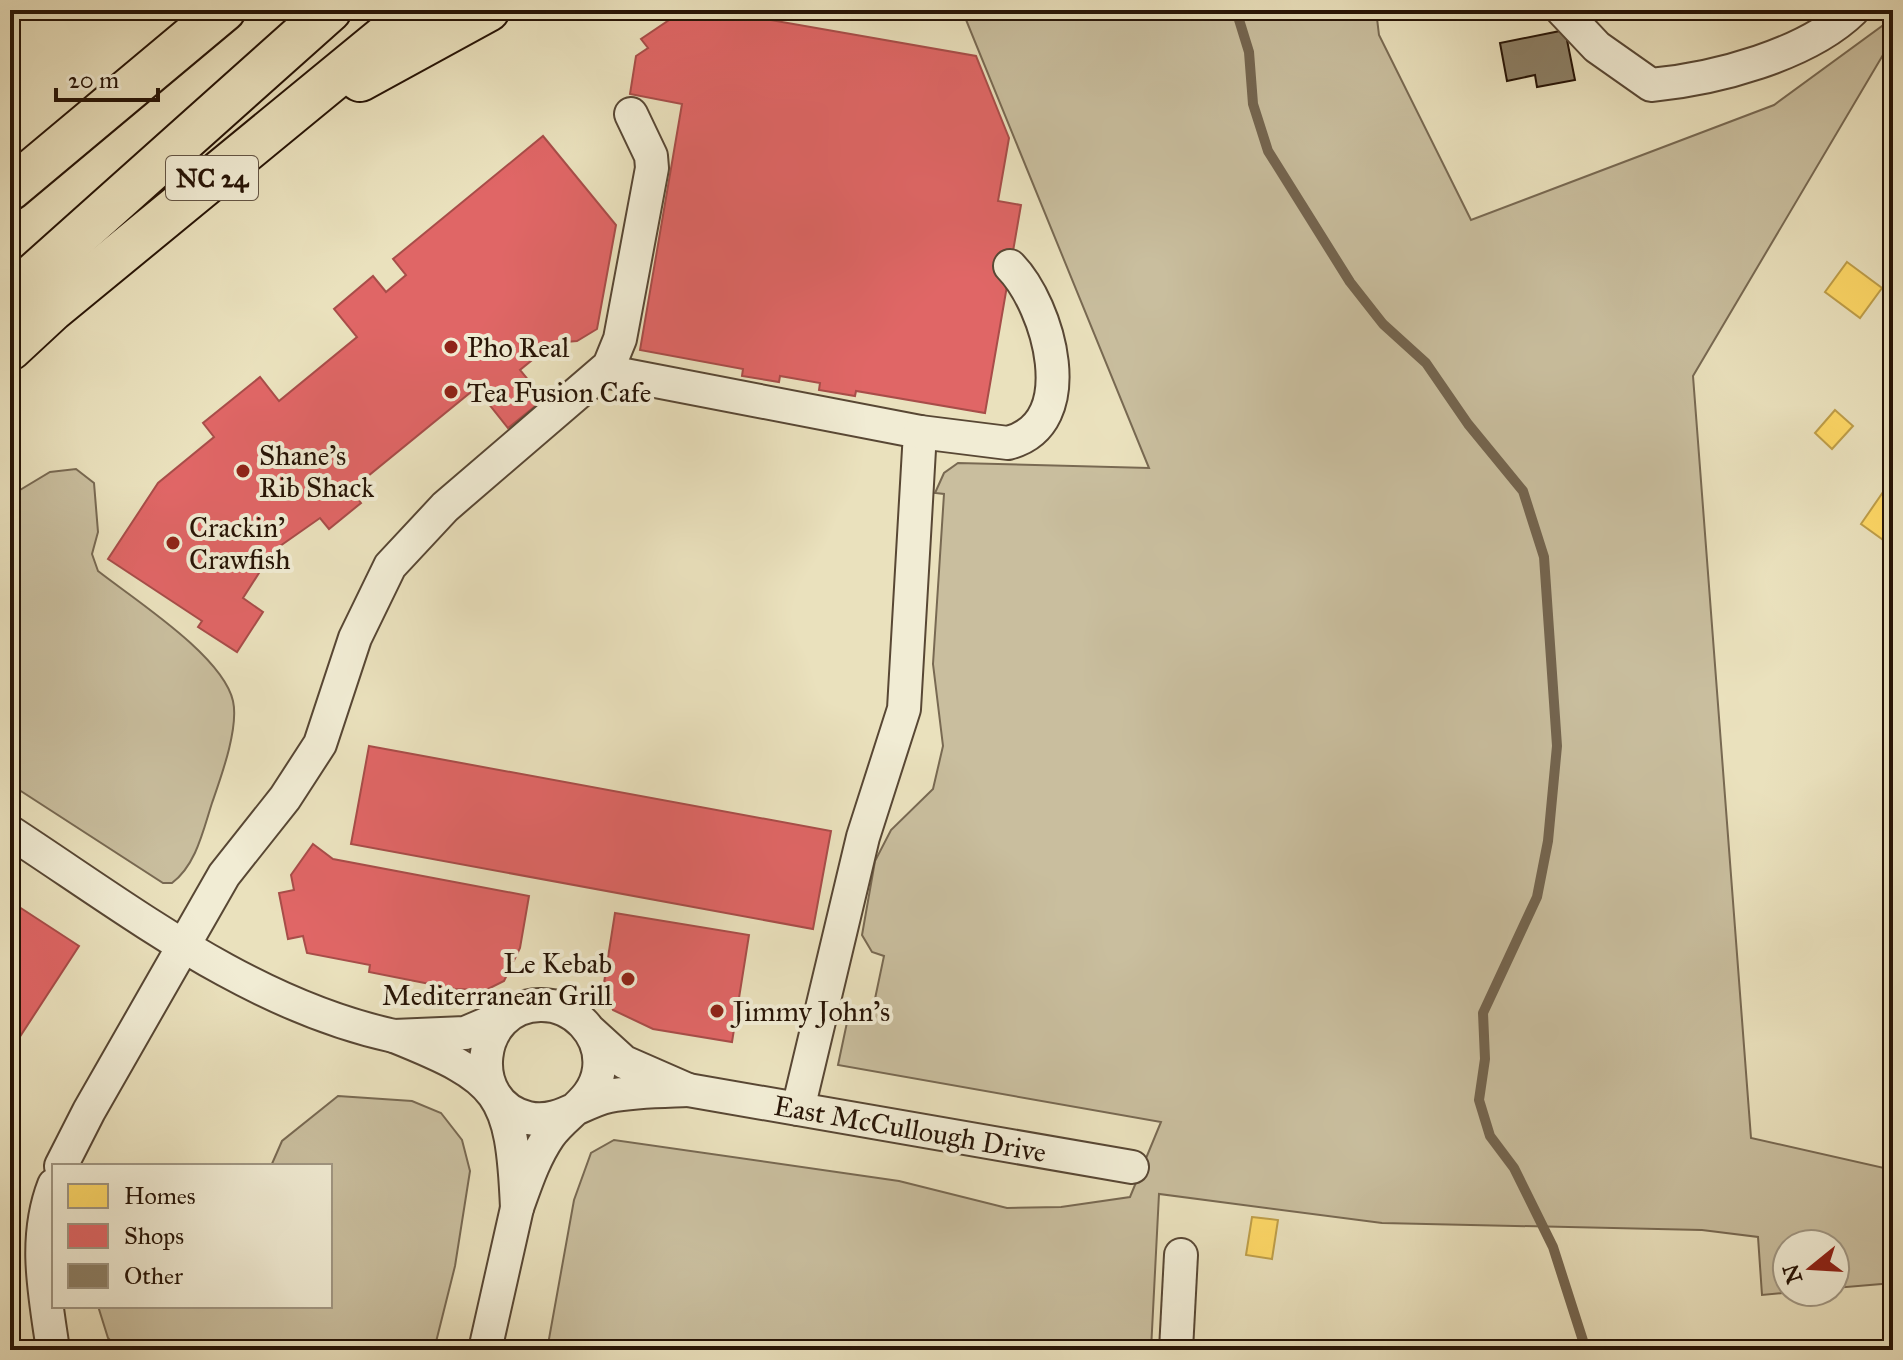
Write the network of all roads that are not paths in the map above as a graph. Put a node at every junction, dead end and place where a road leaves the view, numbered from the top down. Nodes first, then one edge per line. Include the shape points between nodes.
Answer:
1 (224, 10) edge
2 (330, 10) edge
3 (417, 10) edge
4 (488, 10) edge
5 (1562, 10) edge
6 (1853, 10) edge
7 (297, 109) junction
8 (631, 114) dead end
9 (71, 139) junction
10 (10, 189) edge
11 (10, 220) edge
12 (1010, 266) dead end
13 (10, 296) edge
14 (10, 349) edge
15 (604, 371) junction
16 (920, 432) junction
17 (10, 832) edge
18 (183, 943) junction
19 (512, 1013) junction
20 (590, 1031) junction
21 (394, 1036) junction
22 (688, 1090) junction
23 (496, 1096) junction
24 (577, 1109) junction
25 (798, 1109) junction
26 (62, 1164) edge
27 (1132, 1167) dead end
28 (52, 1193) edge
29 (517, 1208) junction
30 (1181, 1255) dead end
31 (53, 1350) edge
32 (485, 1350) edge
33 (1176, 1350) edge

1 - 9 main road
2 - 13 main road
3 - 7 main road, NC 24
4 - 7 main road
5 - 6 street via 1597,47 1651,85 1763,60 1817,37
7 - 14 main road, NC 24
8 - 15 street via 652,168 620,339
9 - 10 main road
9 - 11 main road
12 - 16 street via 1023,279 1044,325 1052,378 1051,400 1041,425 1008,443
15 - 16 street
15 - 18 street via 445,507 390,566 355,638 320,744 224,875
16 - 25 street via 904,709 863,837
17 - 18 street, East McCullough Drive
18 - 21 street, East McCullough Drive via 270,995 322,1017
18 - 26 street
19 - 20 street, East McCullough Drive via 550,1005 568,1011
19 - 21 street, East McCullough Drive via 465,1033
19 - 23 street via 491,1035 485,1053 485,1071
20 - 22 street, East McCullough Drive via 624,1062
20 - 24 street via 599,1069 594,1088
21 - 23 street, East McCullough Drive via 457,1062
22 - 24 street, East McCullough Drive via 609,1096
22 - 25 street, East McCullough Drive
23 - 24 street, East McCullough Drive via 517,1114 534,1119 552,1119
23 - 29 street via 513,1147
24 - 29 street via 543,1145
25 - 27 street, East McCullough Drive
28 - 31 street via 41,1240
29 - 32 street
30 - 33 street

